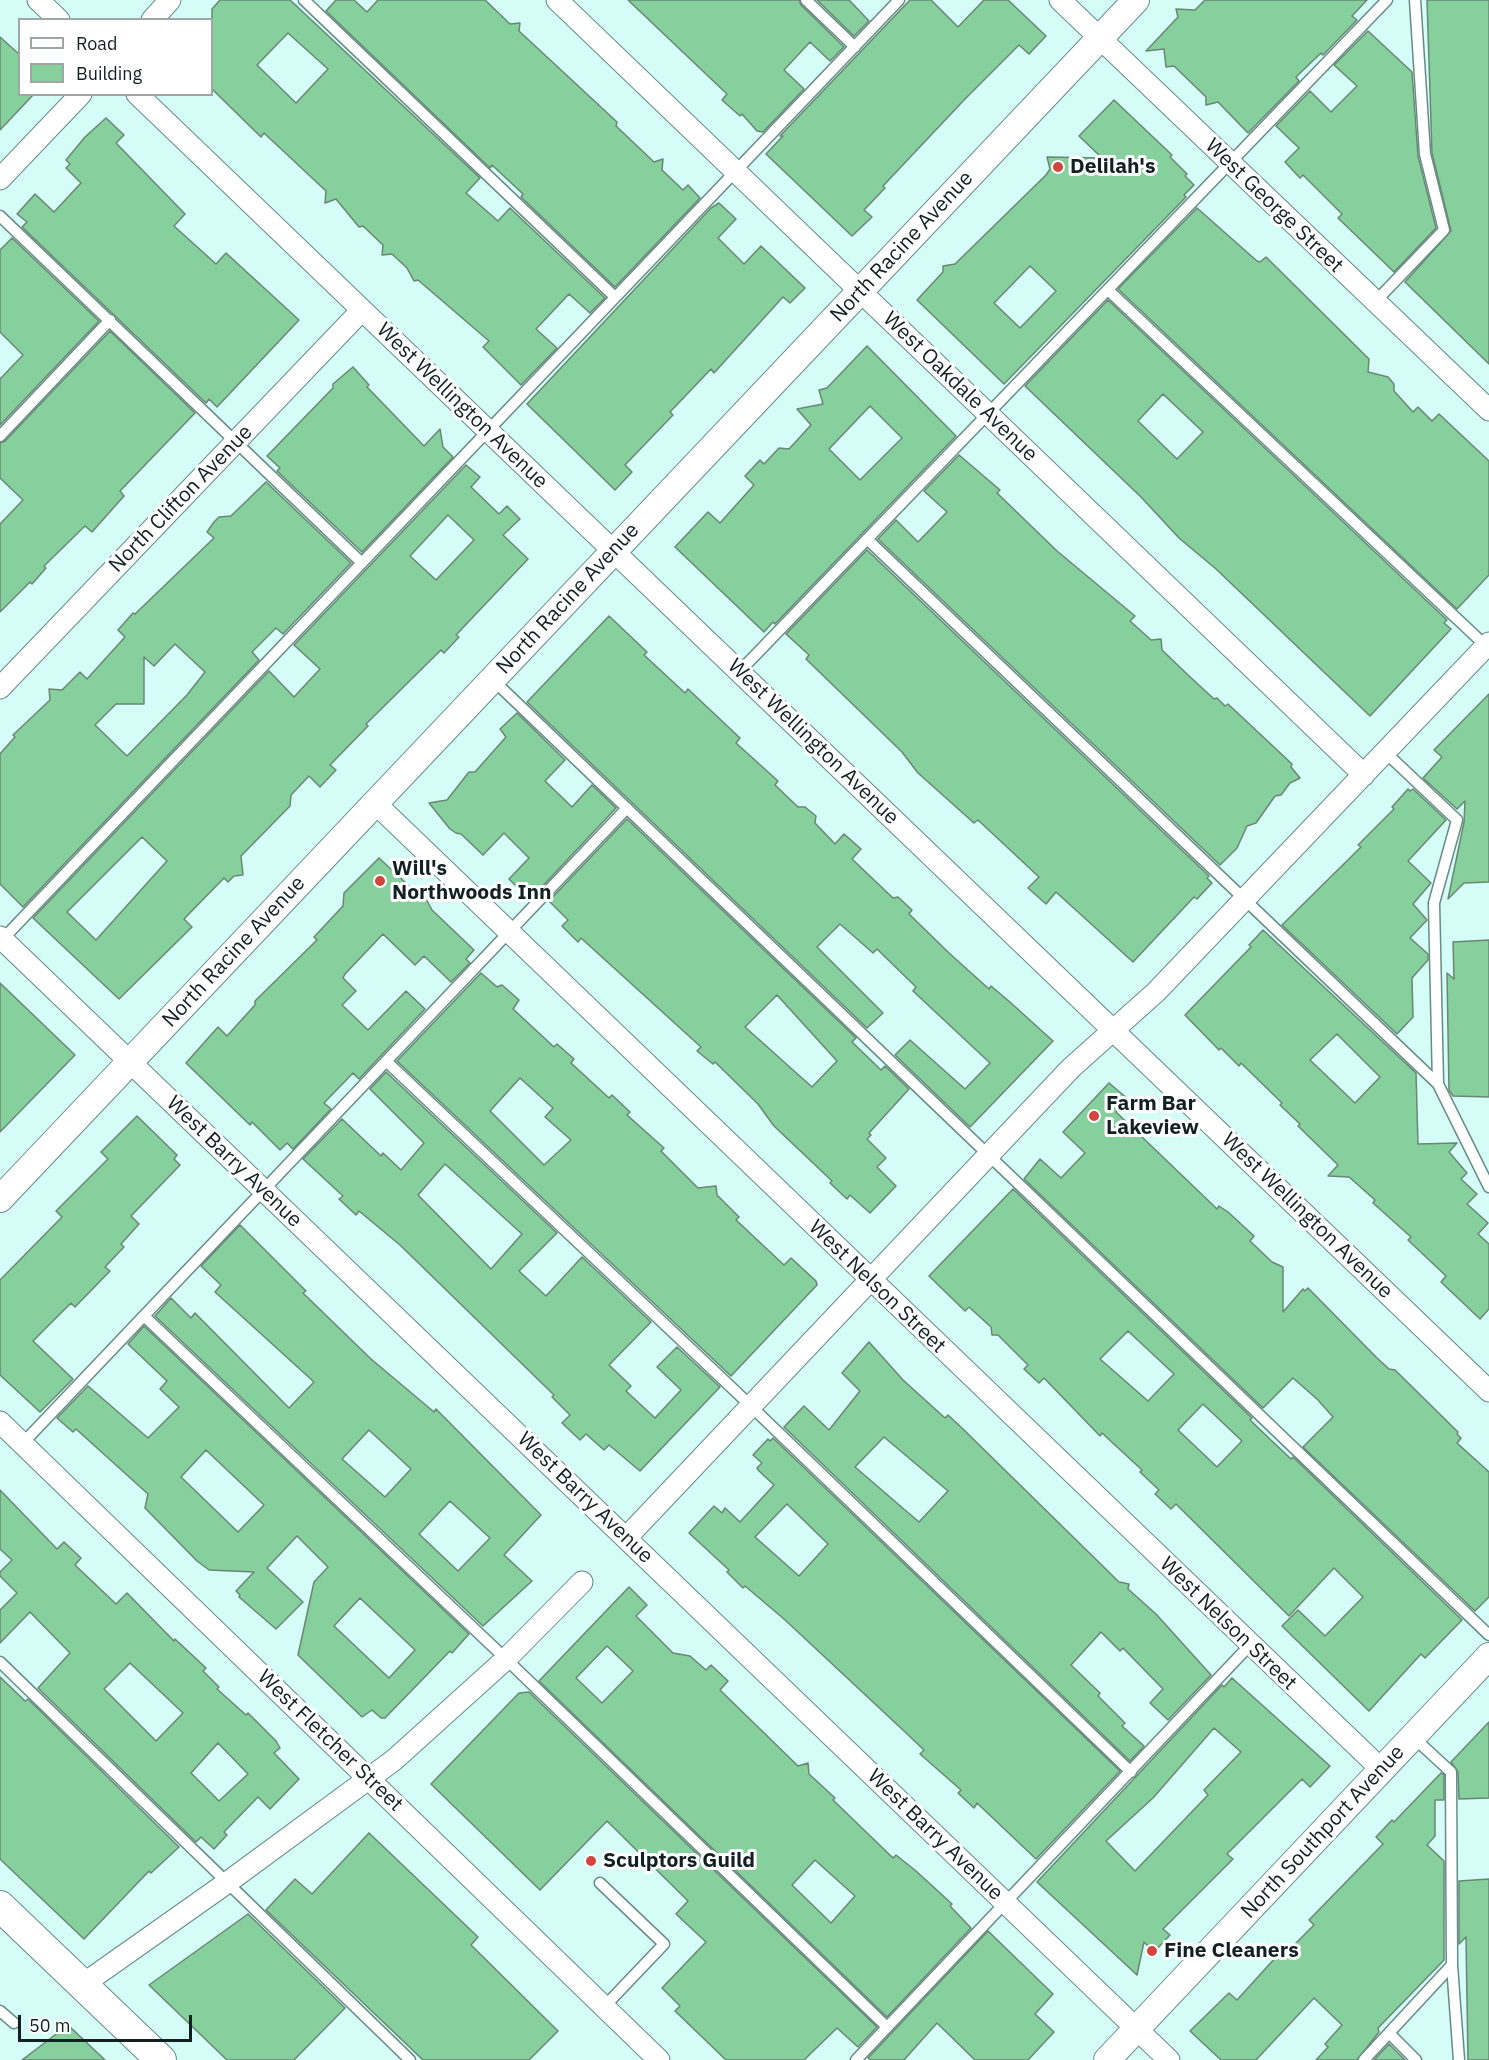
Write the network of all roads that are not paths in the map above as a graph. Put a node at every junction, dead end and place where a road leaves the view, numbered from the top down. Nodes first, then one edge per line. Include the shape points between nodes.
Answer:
1 (38, 0) edge
2 (170, 0) edge
3 (304, 0) edge
4 (557, 0) edge
5 (806, 0) edge
6 (899, 0) edge
7 (1060, 0) edge
8 (1136, 0) edge
9 (1387, 0) edge
10 (1415, 0) edge
11 (57, 18) edge
12 (154, 18) edge
13 (1100, 38) junction
14 (855, 46) junction
15 (79, 96) edge
16 (139, 96) edge
17 (1229, 164) junction
18 (735, 171) junction
19 (0, 179) edge
20 (0, 216) edge
21 (1108, 290) junction
22 (860, 291) junction
23 (615, 297) junction
24 (1376, 303) junction
25 (362, 310) junction
26 (110, 320) junction
27 (1489, 410) edge
28 (988, 414) junction
29 (488, 431) junction
30 (0, 436) edge
31 (237, 441) junction
32 (867, 539) junction
33 (614, 551) junction
34 (362, 563) junction
35 (1487, 645) edge
36 (740, 672) junction
37 (492, 679) junction
38 (0, 688) edge
39 (1385, 752) junction
40 (1364, 775) junction
41 (375, 803) junction
42 (627, 808) junction
43 (1246, 898) junction
44 (509, 932) junction
45 (1, 940) edge
46 (1114, 1030) junction
47 (386, 1061) junction
48 (130, 1062) junction
49 (1438, 1083) junction
50 (988, 1155) junction
51 (1489, 1187) edge
52 (264, 1190) junction
53 (0, 1199) edge
54 (870, 1281) junction
55 (144, 1316) junction
56 (1489, 1391) edge
57 (751, 1406) junction
58 (0, 1422) edge
59 (22, 1443) junction
60 (626, 1538) junction
61 (582, 1582) dead end
62 (1489, 1635) edge
63 (1250, 1645) junction
64 (1489, 1656) edge
65 (506, 1659) junction
66 (0, 1662) edge
67 (1413, 1737) junction
68 (1382, 1770) junction
69 (1131, 1772) junction
70 (368, 1778) junction
71 (228, 1882) junction
72 (600, 1883) dead end
73 (1006, 1904) junction
74 (0, 1906) edge
75 (1452, 1965) junction
76 (81, 1984) junction
77 (604, 2007) junction
78 (0, 2011) edge
79 (14, 2023) dead end
80 (887, 2027) junction
81 (1136, 2029) junction
82 (1389, 2033) junction
83 (153, 2058) edge
84 (411, 2060) edge
85 (659, 2060) edge
86 (856, 2060) edge
87 (1107, 2060) edge
88 (1169, 2060) edge
89 (1364, 2060) edge
90 (1416, 2060) edge
91 (1459, 2060) edge

1 - 11 street
2 - 12 street
3 - 23 lane
4 - 18 street, West Oakdale Avenue
5 - 14 lane
6 - 14 lane
7 - 13 street, West George Street
8 - 13 street, North Racine Avenue
9 - 17 lane
10 - 24 lane via 1425,154 1444,230
13 - 17 street, West George Street
13 - 22 street, North Racine Avenue
14 - 18 lane
15 - 19 street
16 - 25 street, West Wellington Avenue
17 - 21 lane
17 - 24 street, West George Street
18 - 22 street, West Oakdale Avenue
18 - 23 lane
20 - 26 lane
21 - 28 lane
21 - 35 lane
22 - 28 street, West Oakdale Avenue
22 - 33 street, North Racine Avenue
23 - 29 lane
24 - 27 street, West George Street
25 - 29 street, West Wellington Avenue
25 - 31 street, North Clifton Avenue
26 - 30 lane
26 - 31 lane
28 - 32 lane
28 - 40 street, West Oakdale Avenue
29 - 33 street, West Wellington Avenue
29 - 34 lane
31 - 34 lane
31 - 38 street, North Clifton Avenue
32 - 36 lane
32 - 43 lane
33 - 36 street, West Wellington Avenue
33 - 37 street, North Racine Avenue
34 - 45 lane
35 - 39 street
36 - 46 street, West Wellington Avenue
37 - 41 street, North Racine Avenue
37 - 42 lane
39 - 40 street
39 - 49 lane via 1457,820 1434,903
40 - 43 street
41 - 44 street, West Nelson Street
41 - 48 street, North Racine Avenue
42 - 44 lane
42 - 50 lane
43 - 46 street
43 - 49 lane
44 - 47 lane
44 - 54 street, West Nelson Street
45 - 48 street, West Barry Avenue
46 - 50 street via 1071,1068
46 - 56 street, West Wellington Avenue
47 - 52 lane
47 - 57 lane
48 - 52 street, West Barry Avenue
48 - 53 street, North Racine Avenue
49 - 51 lane
50 - 54 street
50 - 62 lane
52 - 55 lane
52 - 60 street, West Barry Avenue
54 - 57 street
54 - 63 street, West Nelson Street
55 - 59 lane
55 - 65 lane
57 - 60 street
57 - 69 lane
58 - 59 street, West Fletcher Street
59 - 70 street, West Fletcher Street
60 - 73 street, West Barry Avenue
61 - 65 street
63 - 68 street, West Nelson Street
63 - 69 lane
64 - 67 street, North Southport Avenue
65 - 70 street via 394,1760
65 - 80 lane
66 - 71 lane
67 - 68 street, North Southport Avenue
67 - 75 lane via 1451,1772
68 - 81 street, North Southport Avenue
69 - 73 lane
70 - 71 street
70 - 77 street, West Fletcher Street
71 - 76 street
71 - 84 lane
72 - 77 lane via 664,1944
73 - 80 lane
73 - 81 street, West Barry Avenue
74 - 76 main road
75 - 82 lane
75 - 91 lane
76 - 83 main road
77 - 85 street, West Fletcher Street
78 - 79 lane
80 - 86 lane
81 - 87 street, North Southport Avenue
81 - 88 street, West Barry Avenue
82 - 89 lane
82 - 90 lane

